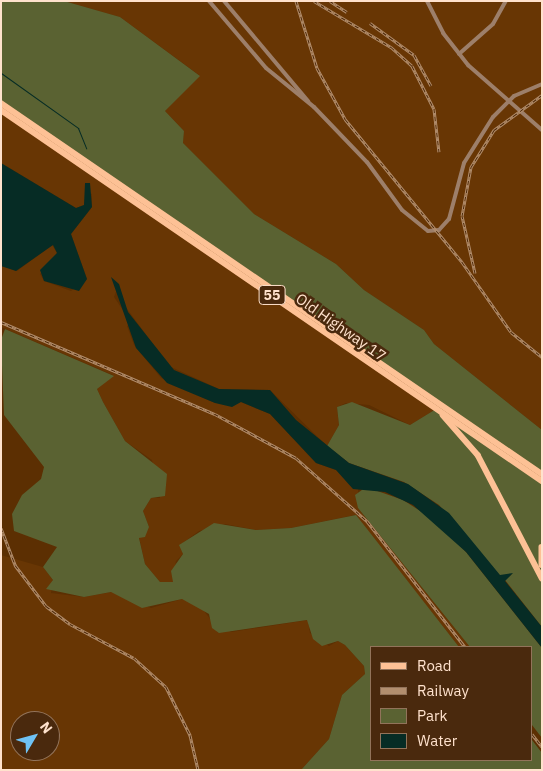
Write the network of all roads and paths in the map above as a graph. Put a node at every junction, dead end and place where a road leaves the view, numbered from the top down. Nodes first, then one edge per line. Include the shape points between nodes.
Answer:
1 (209, 1) edge
2 (224, 1) edge
3 (427, 1) edge
4 (506, 1) edge
5 (459, 54) junction
6 (542, 84) edge
7 (507, 102) junction
8 (1, 103) edge
9 (314, 108) junction
10 (1, 110) edge
11 (542, 130) edge
12 (438, 409) junction
13 (542, 474) edge
14 (542, 482) edge
15 (542, 547) edge
16 (542, 564) edge
17 (542, 578) edge

1 - 9 street via 266,68
2 - 9 street
3 - 5 street
4 - 5 street via 493,24
5 - 7 street
6 - 7 street
7 - 9 street via 469,152 450,219 436,232 419,227
7 - 11 street
8 - 13 main road, Old Highway 17 / 55
10 - 12 main road, Old Highway 17 / 55
12 - 14 main road, Old Highway 17 / 55
12 - 17 main road via 478,455
15 - 16 main road

